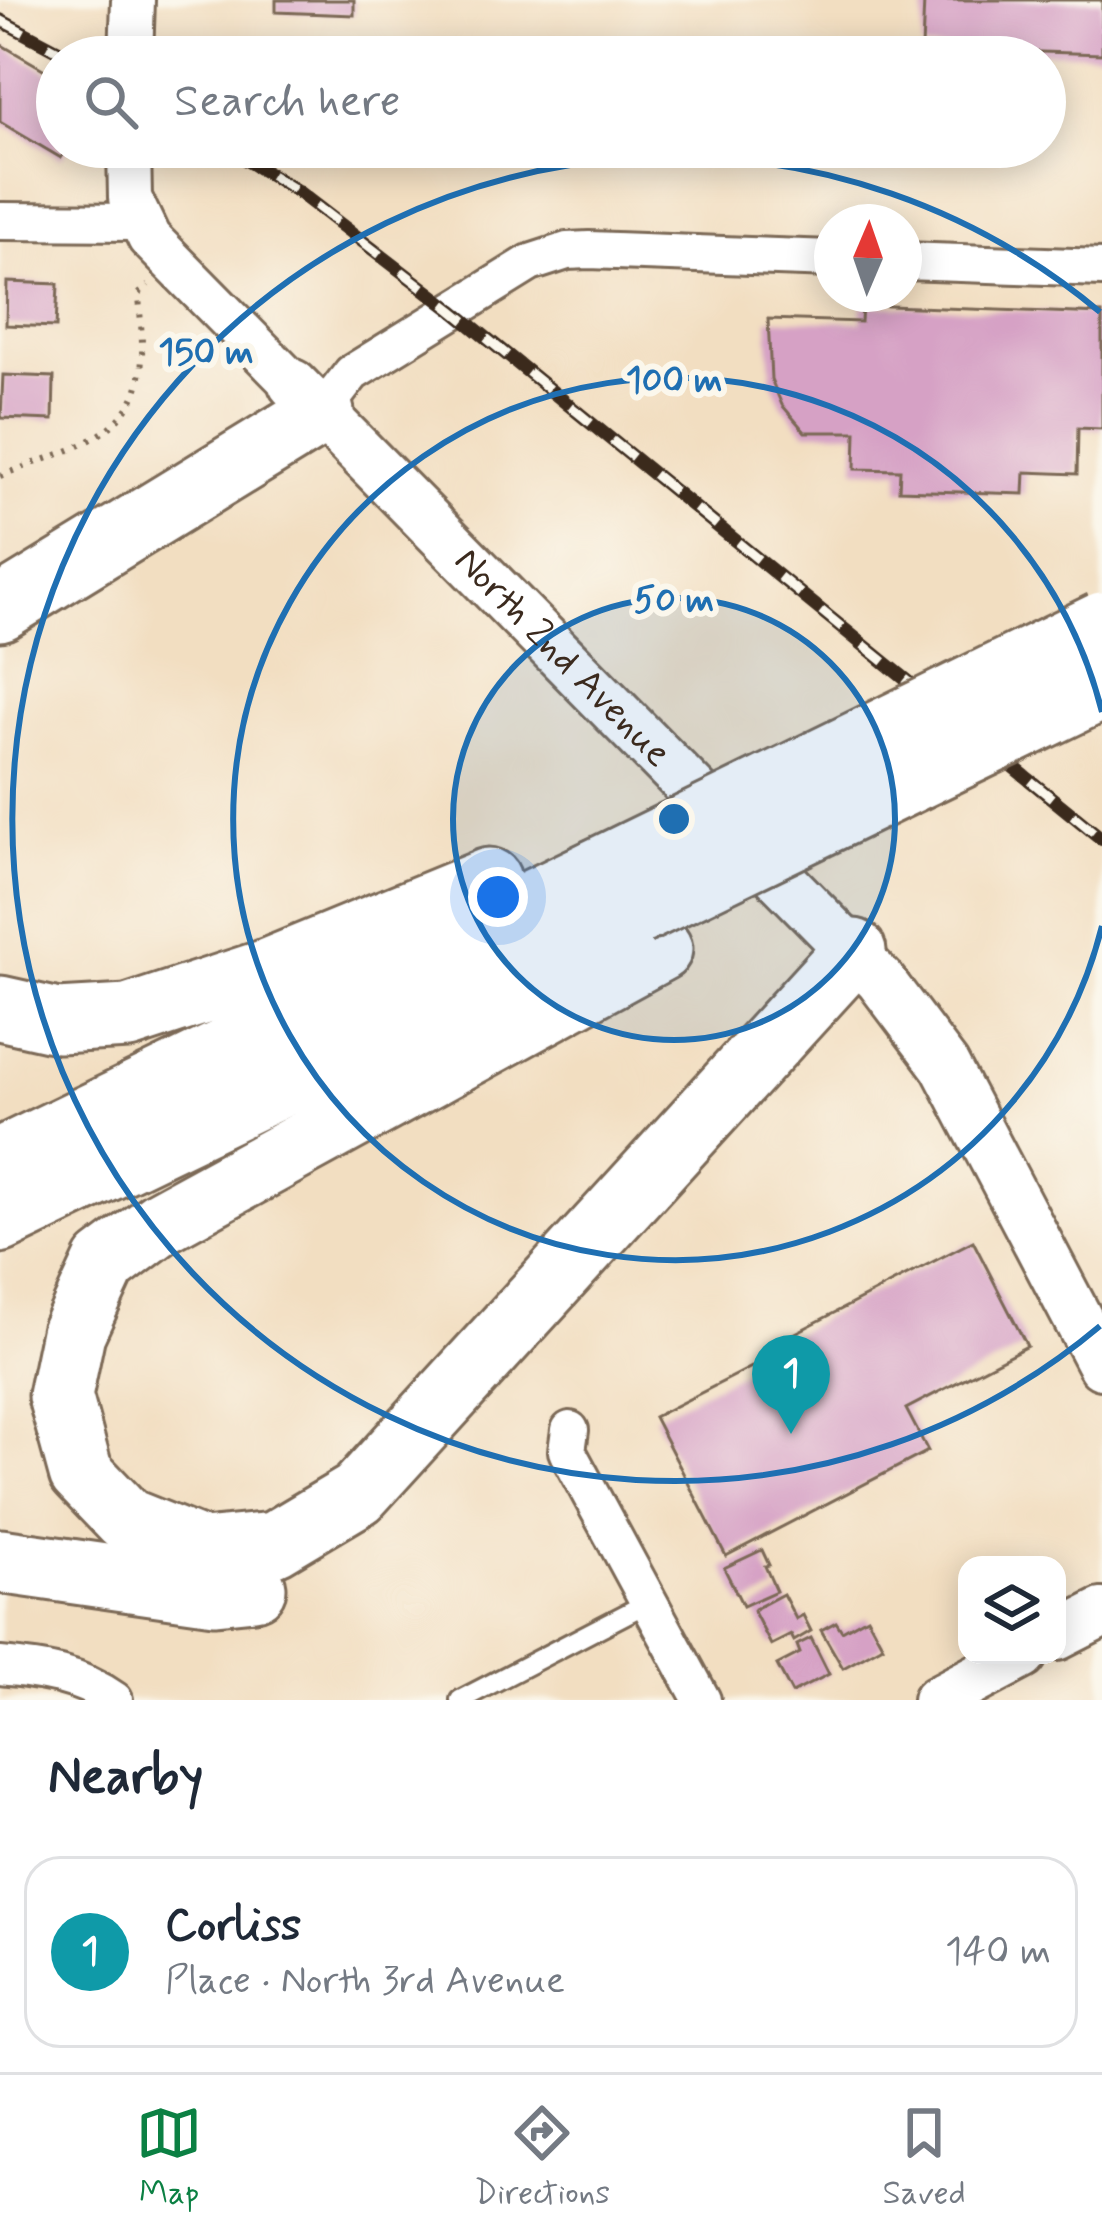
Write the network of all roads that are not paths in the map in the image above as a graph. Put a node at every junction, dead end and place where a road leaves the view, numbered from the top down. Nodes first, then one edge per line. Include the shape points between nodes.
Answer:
1 (134, 0) edge
2 (132, 36) edge
3 (129, 168) edge
4 (0, 221) edge
5 (138, 222) junction
6 (814, 258) edge
7 (922, 262) edge
8 (1102, 268) edge
9 (322, 390) junction
10 (0, 572) edge
11 (0, 609) edge
12 (1102, 624) edge
13 (1102, 688) edge
14 (1102, 704) edge
15 (618, 894) junction
16 (867, 965) junction
17 (0, 1008) edge
18 (0, 1160) edge
19 (0, 1220) edge
20 (1102, 1365) edge
21 (570, 1430) dead end
22 (0, 1561) edge
23 (647, 1603) junction
24 (1102, 1613) edge
25 (1066, 1631) edge
26 (1005, 1664) edge
27 (0, 1666) edge
28 (49, 1686) edge
29 (114, 1700) edge
30 (460, 1700) edge
31 (702, 1700) edge
32 (937, 1700) edge

1 - 2 street
3 - 5 street
4 - 5 street
5 - 9 street, North 2nd Avenue via 171,262
6 - 9 street via 549,255
7 - 8 street
9 - 10 highway
9 - 11 highway
9 - 16 main road, North 2nd Avenue
12 - 15 highway, bridge via 861,741
13 - 15 highway, bridge
14 - 15 highway via 963,796
15 - 16 highway via 105,1264 73,1333 60,1396 81,1473 125,1520 203,1551 274,1544 358,1494
15 - 17 highway via 265,972 128,1016 58,1021
15 - 18 highway
15 - 19 highway
16 - 20 main road, North 2nd Avenue via 952,1079
16 - 22 highway via 359,1544 277,1586 215,1592
21 - 23 street via 567,1450
23 - 30 lane
23 - 31 street
24 - 25 main road
26 - 32 main road
27 - 28 street
28 - 29 street via 93,1685

